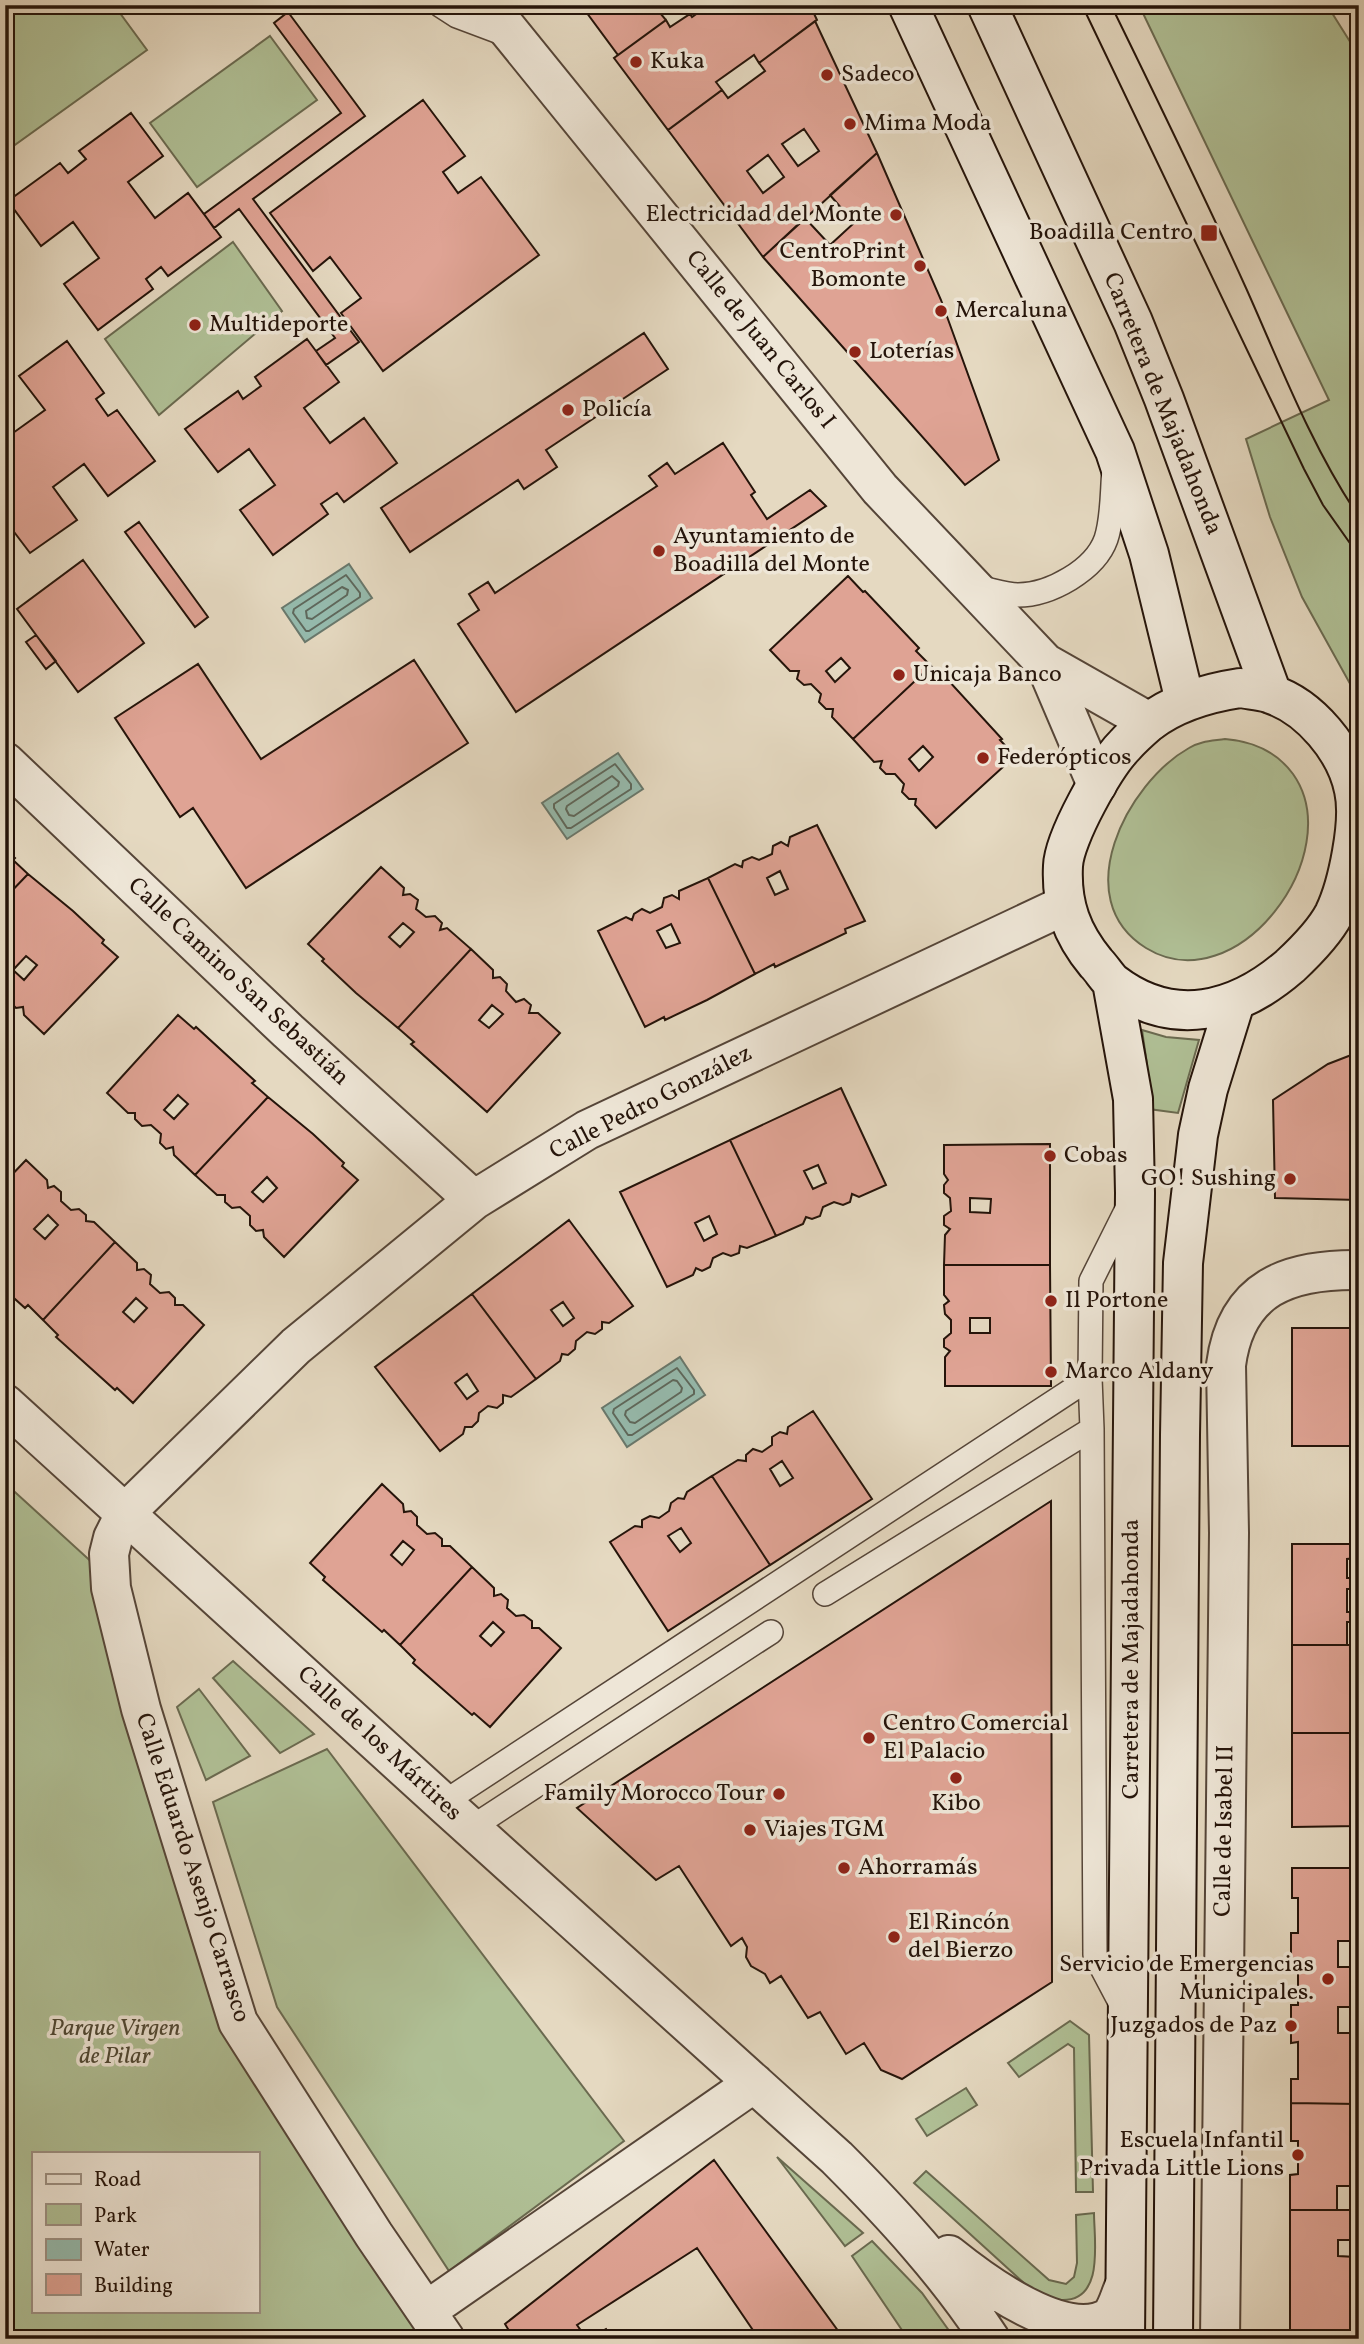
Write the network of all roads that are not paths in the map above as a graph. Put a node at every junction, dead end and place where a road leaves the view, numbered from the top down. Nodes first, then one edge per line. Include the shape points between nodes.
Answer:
1 (440, 5) edge
2 (488, 5) edge
3 (908, 5) edge
4 (999, 11) edge
5 (515, 37) junction
6 (1115, 452) junction
7 (974, 586) junction
8 (1045, 663) junction
9 (1272, 694) junction
10 (1185, 701) junction
11 (1149, 722) junction
12 (5, 762) edge
13 (1097, 785) junction
14 (1357, 791) edge
15 (1065, 905) junction
16 (1346, 913) edge
17 (1112, 982) junction
18 (1235, 1002) junction
19 (1135, 1193) junction
20 (474, 1200) junction
21 (1359, 1270) edge
22 (1090, 1378) junction
23 (5, 1404) edge
24 (1092, 1429) junction
25 (1180, 1435) junction
26 (126, 1512) junction
27 (1228, 1534) junction
28 (825, 1594) dead end
29 (771, 1632) dead end
30 (457, 1816) junction
31 (1129, 2018) junction
32 (754, 2083) junction
33 (876, 2197) junction
34 (1124, 2287) junction
35 (436, 2325) edge
36 (990, 2339) edge
37 (1125, 2339) edge
38 (1173, 2339) edge
39 (1220, 2339) edge

1 - 5 lane
2 - 5 street, Calle de Juan Carlos I
3 - 6 street
4 - 9 street, Carretera de Majadahonda via 1164,399
5 - 7 street, Calle de Juan Carlos I via 880,489
6 - 7 lane via 1108,536 1086,568 1056,586 1019,595
6 - 10 street via 1149,554
7 - 8 street, Calle de Juan Carlos I
8 - 11 street, Calle de Juan Carlos I
8 - 13 street, Calle de Juan Carlos I
9 - 10 street via 1240,688
9 - 14 street via 1314,718 1339,752
10 - 11 street
11 - 13 street via 1123,746
12 - 20 street, Calle Camino San Sebastián
13 - 15 street via 1063,863
14 - 16 street
15 - 17 street via 1078,940
15 - 20 street, Calle Pedro González via 587,1130
16 - 18 street via 1272,981
17 - 18 street via 1151,1005 1189,1012
17 - 19 street, Carretera de Majadahonda via 1133,1099
18 - 25 street, Carretera de Majadahonda via 1198,1135 1183,1263
19 - 22 lane via 1091,1280
19 - 31 street, Carretera de Majadahonda
20 - 26 street, Calle Pedro González via 296,1346
21 - 27 street, Calle de Isabel II via 1294,1276 1261,1291 1229,1343
22 - 24 lane
22 - 30 lane
23 - 26 street, Calle de los Mártires
24 - 28 lane
24 - 31 lane via 1096,1955
25 - 27 street, Calle de Isabel II
25 - 38 street, Carretera de Majadahonda
26 - 30 street, Calle de los Mártires
26 - 35 street, Calle Eduardo Asenjo Carrasco via 109,1554 111,1588 141,1709 237,2022
27 - 39 street, Calle de Isabel II
29 - 30 lane
30 - 32 street, Calle de los Mártires
31 - 34 street, Carretera de Majadahonda
32 - 33 street, Calle de los Mártires
32 - 35 street
33 - 34 street, Calle de los Mártires via 1033,2322 1052,2330 1083,2334 1100,2327 1112,2315
33 - 36 street, Calle de los Mártires via 965,2301
34 - 37 street, Carretera de Majadahonda

